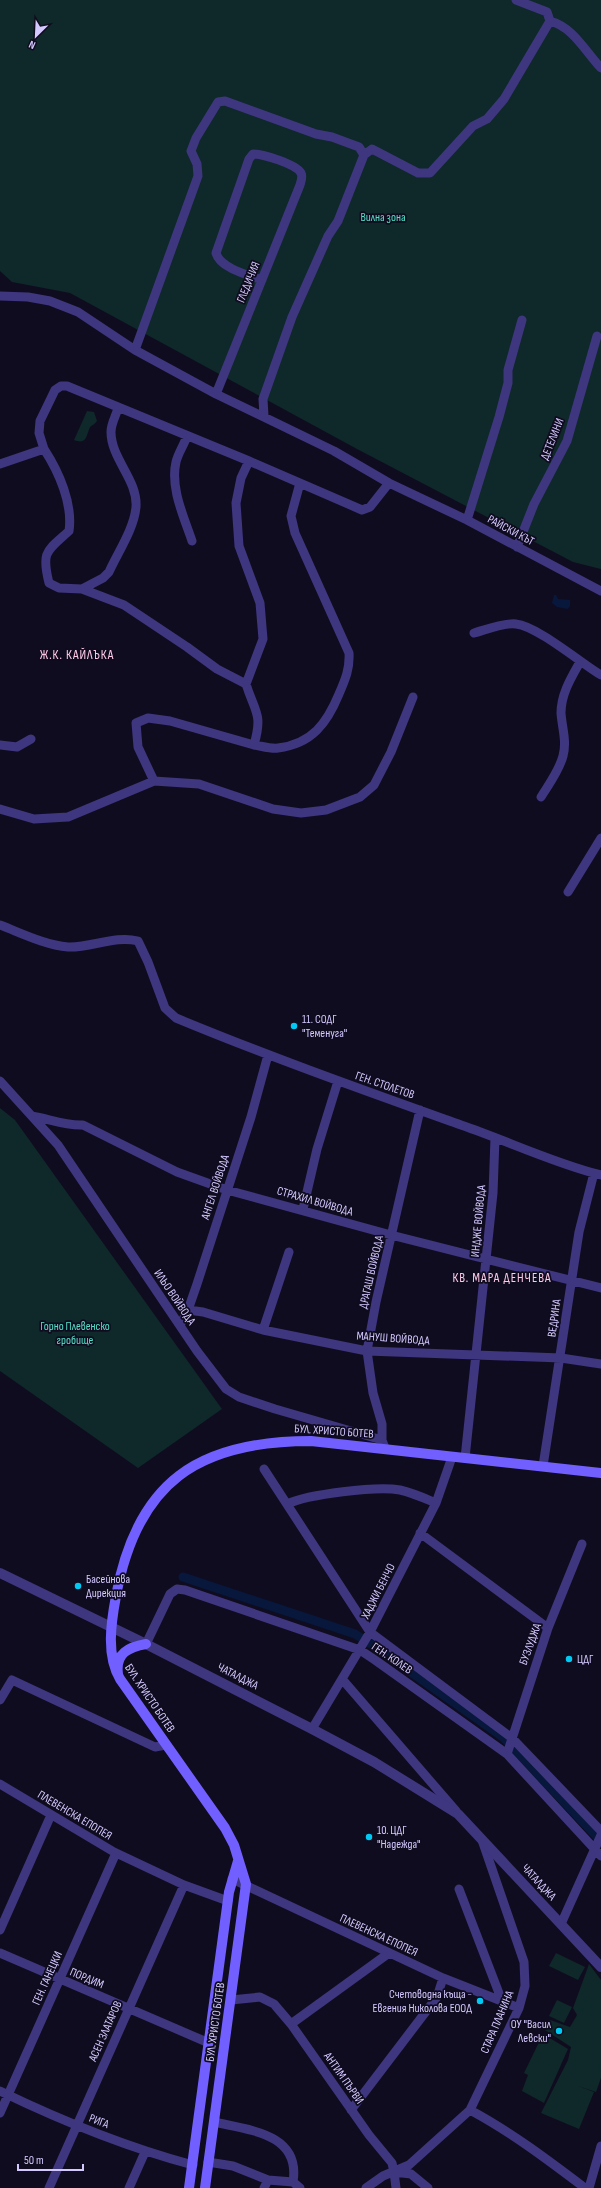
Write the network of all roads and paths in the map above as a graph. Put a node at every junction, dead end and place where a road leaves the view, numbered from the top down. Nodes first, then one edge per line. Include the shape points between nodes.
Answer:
1 (516, 0) edge
2 (550, 21) junction
3 (601, 68) edge
4 (364, 155) junction
5 (262, 280) junction
6 (0, 296) edge
7 (522, 320) dead end
8 (597, 336) dead end
9 (135, 350) junction
10 (216, 394) junction
11 (118, 408) junction
12 (264, 416) junction
13 (187, 436) junction
14 (44, 449) junction
15 (249, 461) junction
16 (0, 464) edge
17 (300, 483) junction
18 (388, 483) junction
19 (467, 520) junction
20 (192, 541) dead end
21 (517, 547) junction
22 (82, 589) junction
23 (601, 591) edge
24 (474, 633) dead end
25 (580, 662) junction
26 (601, 675) edge
27 (246, 684) junction
28 (413, 697) dead end
29 (32, 739) dead end
30 (0, 745) edge
31 (254, 745) junction
32 (154, 781) junction
33 (541, 797) dead end
34 (0, 809) edge
35 (601, 838) edge
36 (568, 892) dead end
37 (0, 925) edge
38 (268, 1055) junction
39 (0, 1080) edge
40 (338, 1081) junction
41 (420, 1110) junction
42 (32, 1116) junction
43 (495, 1138) junction
44 (598, 1174) edge
45 (227, 1190) junction
46 (302, 1209) junction
47 (391, 1235) junction
48 (290, 1252) dead end
49 (486, 1258) junction
50 (572, 1280) junction
51 (601, 1288) edge
52 (188, 1310) junction
53 (180, 1324) junction
54 (263, 1330) junction
55 (367, 1351) junction
56 (475, 1354) junction
57 (560, 1358) junction
58 (601, 1364) edge
59 (383, 1444) junction
60 (452, 1457) junction
61 (465, 1458) junction
62 (543, 1466) junction
63 (264, 1468) dead end
64 (601, 1473) edge
65 (436, 1503) junction
66 (287, 1504) junction
67 (420, 1534) junction
68 (582, 1544) dead end
69 (0, 1573) edge
70 (112, 1628) junction
71 (548, 1628) junction
72 (365, 1641) junction
73 (146, 1644) junction
74 (120, 1680) junction
75 (342, 1680) junction
76 (0, 1700) edge
77 (312, 1730) junction
78 (512, 1739) junction
79 (166, 1745) junction
80 (507, 1752) junction
81 (0, 1784) edge
82 (458, 1814) junction
83 (51, 1815) junction
84 (601, 1831) edge
85 (601, 1835) edge
86 (482, 1839) junction
87 (598, 1850) edge
88 (116, 1853) junction
89 (238, 1861) junction
90 (232, 1878) junction
91 (246, 1884) junction
92 (184, 1885) junction
93 (459, 1889) dead end
94 (228, 1900) junction
95 (561, 1924) junction
96 (0, 1930) edge
97 (0, 1953) edge
98 (389, 1953) junction
99 (601, 1967) edge
100 (219, 1969) junction
101 (235, 1971) junction
102 (443, 1978) junction
103 (59, 1979) junction
104 (231, 2000) junction
105 (502, 2001) junction
106 (128, 2008) junction
107 (519, 2008) junction
108 (291, 2024) junction
109 (209, 2043) junction
110 (4, 2093) edge
111 (351, 2110) junction
112 (470, 2110) junction
113 (0, 2113) edge
114 (214, 2122) junction
115 (76, 2125) junction
116 (601, 2146) edge
117 (145, 2152) junction
118 (208, 2162) junction
119 (193, 2165) junction
120 (394, 2172) junction
121 (293, 2182) junction
122 (266, 2184) edge
123 (48, 2188) edge
124 (129, 2188) edge
125 (189, 2188) edge
126 (205, 2188) edge
127 (300, 2188) edge
128 (366, 2188) edge
129 (396, 2188) edge
130 (428, 2188) edge
131 (585, 2188) edge
132 (589, 2188) edge

1 - 2 street via 547,12
2 - 3 street via 569,30
2 - 4 street via 504,99 487,119 472,126 430,173 418,173 372,149
4 - 9 street via 359,147 332,137 316,134 225,101 218,102 191,151 197,164 198,176
4 - 12 street via 338,221 328,236 292,317 263,399
5 - 5 street, ГЛЕДИЧИЯ via 302,174 290,165 253,154 216,253 223,264
5 - 10 street, ГЛЕДИЧИЯ
6 - 9 street, РАЙСКИ КЪТ via 50,301 78,312
7 - 19 street via 508,370 508,383 499,417
8 - 21 street, ДЕТЕЛИНИ via 567,441 534,504
9 - 10 street, РАЙСКИ КЪТ
10 - 12 street, РАЙСКИ КЪТ
11 - 13 street
11 - 14 street via 67,386 61,386 55,390 35,432
11 - 22 street via 111,431 117,455 134,495 134,519 109,572
12 - 18 street, РАЙСКИ КЪТ via 334,451
13 - 15 street
13 - 20 street via 176,462 174,479
14 - 16 street
14 - 22 street via 66,495 71,518 70,532 47,551 46,570 49,582 59,588
15 - 17 street
15 - 27 street via 241,478 236,504 239,546 260,603 263,639
17 - 18 street via 362,510 370,507
17 - 31 street via 291,516 295,533 349,653 350,667 330,716 319,729 306,739 278,749
18 - 19 street, РАЙСКИ КЪТ
19 - 21 street, РАЙСКИ КЪТ
21 - 23 street, РАЙСКИ КЪТ
22 - 27 street via 124,605 217,670
24 - 25 street via 520,624 572,654
25 - 26 street
25 - 33 street via 562,700 565,739 560,766
27 - 31 street via 251,702 258,711 259,728
28 - 32 street via 391,752 374,785 360,797 326,810 301,813 273,809 199,784
29 - 30 street via 17,747
31 - 32 street via 170,721 148,718 136,723 136,733 138,747
32 - 34 street via 68,817 34,819
35 - 36 street
37 - 38 street, ГЕН. СТОЛЕТОВ via 36,939 68,947 126,938 138,941 165,1008 176,1018
38 - 40 street, ГЕН. СТОЛЕТОВ
38 - 45 street, АНГЕЛ ВОЙВОДА
39 - 42 street, ИЛЬО ВОЙВОДА
40 - 41 street, ГЕН. СТОЛЕТОВ
40 - 46 street
41 - 43 street, ГЕН. СТОЛЕТОВ
41 - 47 street, ДРАГАШ ВОЙВОДА
42 - 45 street, СТРАХИЛ ВОЙВОДА via 56,1120 70,1126 83,1126 177,1172
42 - 53 street, ИЛЬО ВОЙВОДА via 58,1145
43 - 44 street, ГЕН. СТОЛЕТОВ
43 - 49 street, ИНДЖЕ ВОЙВОДА via 493,1193
44 - 50 street, ВЕДРИНА via 579,1232
45 - 46 street, СТРАХИЛ ВОЙВОДА
45 - 52 street, АНГЕЛ ВОЙВОДА
46 - 47 street, СТРАХИЛ ВОЙВОДА
47 - 49 street, СТРАХИЛ ВОЙВОДА
47 - 55 street, ДРАГАШ ВОЙВОДА
48 - 54 street
49 - 50 street, СТРАХИЛ ВОЙВОДА
49 - 56 street, ИНДЖЕ ВОЙВОДА
50 - 51 street, СТРАХИЛ ВОЙВОДА
50 - 57 street, ВЕДРИНА
52 - 53 street, АНГЕЛ ВОЙВОДА
52 - 54 street, МАНУШ ВОЙВОДА
53 - 59 street, ИЛЬО ВОЙВОДА via 226,1389 239,1397
54 - 55 street, МАНУШ ВОЙВОДА
55 - 56 street, МАНУШ ВОЙВОДА
55 - 59 street, ДРАГАШ ВОЙВОДА via 373,1393 382,1424
56 - 57 street, МАНУШ ВОЙВОДА
56 - 61 street, ИНДЖЕ ВОЙВОДА
57 - 58 street, МАНУШ ВОЙВОДА
57 - 62 street, ВЕДРИНА
59 - 60 main road, БУЛ. ХРИСТО БОТЕВ
59 - 70 main road, БУЛ. ХРИСТО БОТЕВ via 267,1442 228,1450 183,1471 160,1493 134,1531 121,1569
60 - 61 main road, БУЛ. ХРИСТО БОТЕВ
60 - 65 street, ХАДЖИ БЕНЧО
61 - 62 main road, БУЛ. ХРИСТО БОТЕВ
62 - 64 main road, БУЛ. ХРИСТО БОТЕВ
63 - 66 street
65 - 66 street via 412,1493 387,1489 309,1496
65 - 67 street, ХАДЖИ БЕНЧО
66 - 72 street
67 - 71 street
67 - 72 street, ХАДЖИ БЕНЧО
68 - 71 street, БУЗЛУДЖА
69 - 70 street, ЧАТАЛДЖА
70 - 73 street, ЧАТАЛДЖА
70 - 74 main road, БУЛ. ХРИСТО БОТЕВ via 112,1661
71 - 78 street, БУЗЛУДЖА
72 - 73 street, ГЕН. КОЛЕВ via 177,1589 170,1594
72 - 75 street, ХАДЖИ БЕНЧО
72 - 78 street, ГЕН. КОЛЕВ
72 - 80 street, ГЕН. КОЛЕВ
73 - 74 main road via 131,1647 122,1654 117,1667
73 - 77 street, ЧАТАЛДЖА
74 - 79 main road, БУЛ. ХРИСТО БОТЕВ
75 - 77 street, ХАДЖИ БЕНЧО
75 - 82 street, ЧАТАЛДЖА
76 - 79 street via 12,1680 155,1747
77 - 82 street, ЧАТАЛДЖА via 374,1762
78 - 80 street, БУЗЛУДЖА
78 - 84 street, ГЕН. КОЛЕВ
79 - 89 main road, БУЛ. ХРИСТО БОТЕВ via 225,1828
80 - 87 street, ГЕН. КОЛЕВ
81 - 83 street, ПЛЕВЕНСКА ЕПОПЕЯ
82 - 86 street, ЧАТАЛДЖА
83 - 88 street, ПЛЕВЕНСКА ЕПОПЕЯ
83 - 96 street
85 - 87 street
86 - 95 street, ЧАТАЛДЖА
86 - 107 street, СТАРА ПЛАНИНА via 524,1962 525,1986
87 - 95 street
88 - 92 street, ПЛЕВЕНСКА ЕПОПЕЯ
88 - 103 street, ГЕН. ГАНЕЦКИ
89 - 90 main road, БУЛ. ХРИСТО БОТЕВ
89 - 91 main road, БУЛ. ХРИСТО БОТЕВ
90 - 91 street, ПЛЕВЕНСКА ЕПОПЕЯ
90 - 94 main road, БУЛ. ХРИСТО БОТЕВ
91 - 98 street, ПЛЕВЕНСКА ЕПОПЕЯ
91 - 101 main road, БУЛ. ХРИСТО БОТЕВ
92 - 94 street, ПЛЕВЕНСКА ЕПОПЕЯ
92 - 106 street, АСЕН ЗЛАТАРОВ
93 - 105 street
94 - 100 main road, БУЛ. ХРИСТО БОТЕВ
95 - 99 street, ЧАТАЛДЖА
97 - 103 street, ПОРДИМ
98 - 102 street, ПЛЕВЕНСКА ЕПОПЕЯ
98 - 108 street
100 - 101 main road
100 - 109 main road, БУЛ. ХРИСТО БОТЕВ
101 - 104 main road, БУЛ. ХРИСТО БОТЕВ
102 - 105 street, ПЛЕВЕНСКА ЕПОПЕЯ
102 - 111 street via 437,1998
103 - 106 street, ПОРДИМ
103 - 110 street, ГЕН. ГАНЕЦКИ
104 - 108 street, АНТИМ ПЪРВИ via 260,1997 274,2004
104 - 114 main road, БУЛ. ХРИСТО БОТЕВ
105 - 107 street, ПЛЕВЕНСКА ЕПОПЕЯ
106 - 109 street, ПОРДИМ
106 - 115 street, АСЕН ЗЛАТАРОВ
107 - 112 street, СТАРА ПЛАНИНА
108 - 111 street, АНТИМ ПЪРВИ
109 - 119 main road, БУЛ. ХРИСТО БОТЕВ
110 - 113 street, ГЕН. ГАНЕЦКИ
110 - 115 street, РИГА
111 - 120 street, АНТИМ ПЪРВИ via 392,2163
112 - 120 street, СТАРА ПЛАНИНА via 409,2165
112 - 131 street via 534,2149
114 - 118 main road, БУЛ. ХРИСТО БОТЕВ
114 - 121 street via 263,2134 279,2141 288,2151 294,2172
115 - 117 street, РИГА
115 - 123 street, АСЕН ЗЛАТАРОВ
116 - 132 street
117 - 119 street, РИГА
117 - 124 street
118 - 122 street via 233,2166
118 - 126 main road, БУЛ. ХРИСТО БОТЕВ
119 - 125 main road, БУЛ. ХРИСТО БОТЕВ
120 - 128 street, СТАРА ПЛАНИНА
120 - 129 street, АНТИМ ПЪРВИ
120 - 130 street via 411,2174
121 - 122 street
121 - 127 street

